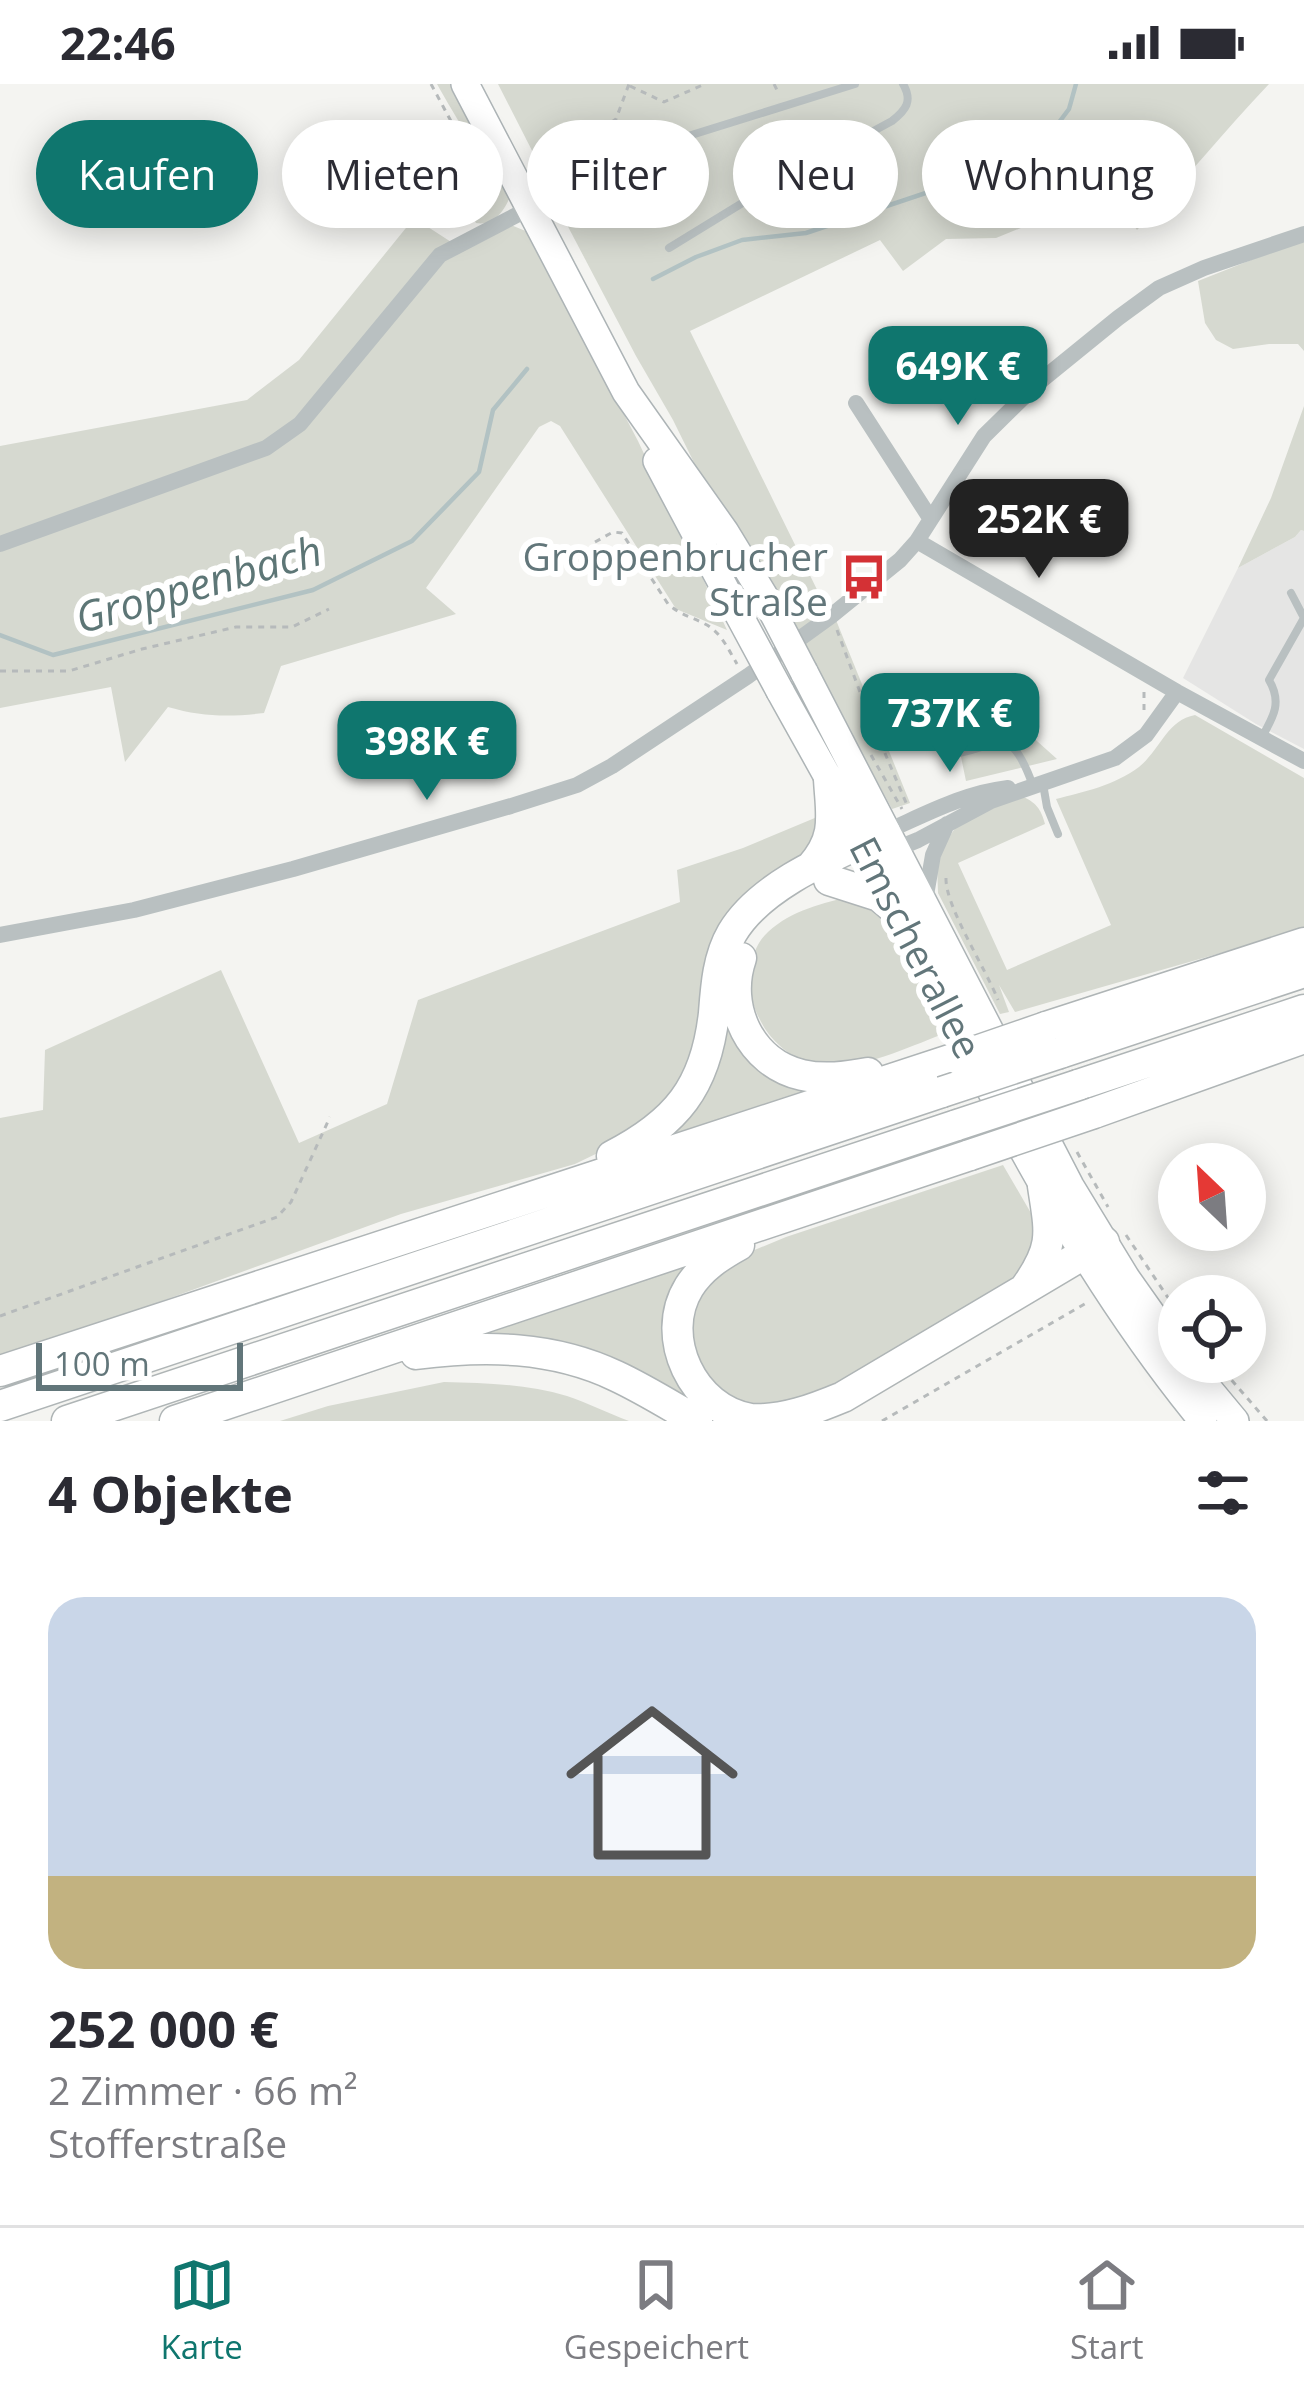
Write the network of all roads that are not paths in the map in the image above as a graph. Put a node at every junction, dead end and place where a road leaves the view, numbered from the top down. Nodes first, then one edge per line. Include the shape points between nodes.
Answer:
1 (465, 84) edge
2 (856, 84) edge
3 (903, 84) edge
4 (709, 129) edge
5 (527, 202) edge
6 (527, 209) edge
7 (540, 228) edge
8 (1304, 233) edge
9 (669, 248) dead end
10 (626, 392) junction
11 (856, 403) dead end
12 (930, 518) junction
13 (917, 541) junction
14 (0, 544) edge
15 (1291, 592) dead end
16 (1177, 692) junction
17 (1261, 738) junction
18 (945, 755) dead end
19 (1304, 761) edge
20 (829, 779) junction
21 (1038, 783) junction
22 (947, 824) junction
23 (1058, 834) dead end
24 (878, 846) junction
25 (818, 876) junction
26 (911, 910) junction
27 (0, 935) edge
28 (1304, 944) edge
29 (1304, 972) edge
30 (1304, 1010) edge
31 (1304, 1038) edge
32 (1053, 1040) junction
33 (939, 1070) junction
34 (1043, 1186) junction
35 (538, 1196) junction
36 (781, 1219) junction
37 (1097, 1265) junction
38 (1023, 1292) junction
39 (1158, 1330) edge
40 (339, 1367) junction
41 (0, 1371) edge
42 (1203, 1383) edge
43 (0, 1406) edge
44 (67, 1421) edge
45 (175, 1421) edge
46 (698, 1421) edge
47 (836, 1421) edge
48 (1203, 1421) edge
49 (1234, 1421) edge

1 - 5 main road, Emscherallee
2 - 4 lane
3 - 9 lane via 906,110 892,121
6 - 14 street via 440,255 300,424 266,448
7 - 10 main road, Emscherallee
8 - 12 street via 1159,288 1118,318 1006,412
10 - 20 main road, Emscherallee, bridge
10 - 24 main road, Emscherallee, bridge via 767,602
11 - 12 street
12 - 13 street
13 - 16 street
13 - 27 street via 745,679 568,788 180,899
15 - 17 lane via 1304,618 1268,680 1277,711
16 - 17 street
16 - 21 street via 1131,748
17 - 19 street
18 - 21 lane via 1002,741
20 - 24 main road, Emscherallee
20 - 25 highway via 832,825
21 - 22 street
21 - 23 lane
21 - 24 street via 976,794
22 - 24 street
22 - 26 street
24 - 25 highway
24 - 26 main road, Emscherallee
25 - 26 highway
25 - 33 highway via 759,926 739,963 737,1010 755,1047 800,1075 822,1078
25 - 35 highway via 760,901 730,935 705,1061 688,1099 638,1142
26 - 34 main road, Emscherallee
26 - 37 main road, Emscherallee via 1070,1186
28 - 32 highway
29 - 32 highway
30 - 44 highway, bridge
31 - 36 highway, bridge
32 - 33 highway, bridge
33 - 35 highway
33 - 43 highway
34 - 37 main road, Emscherallee
34 - 38 highway via 1048,1245
35 - 41 highway
36 - 38 highway via 700,1272 681,1303 678,1339 687,1372 728,1412 753,1419 810,1411
36 - 40 highway
37 - 38 highway
37 - 39 main road, Emscherallee
37 - 47 highway
37 - 48 main road, Emscherallee via 1147,1351
40 - 45 highway
40 - 46 highway via 442,1351 545,1353 612,1374
42 - 49 main road

